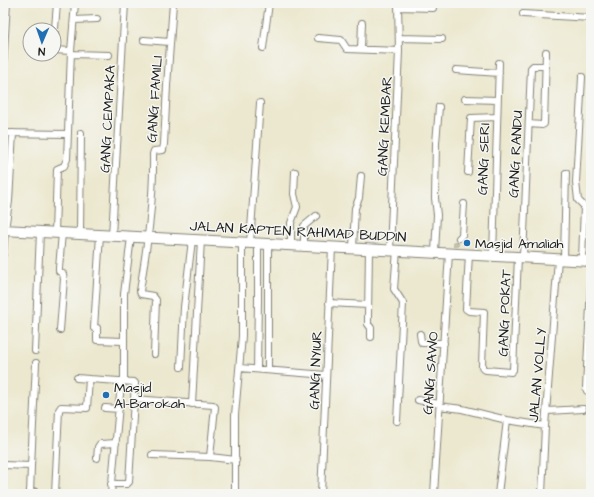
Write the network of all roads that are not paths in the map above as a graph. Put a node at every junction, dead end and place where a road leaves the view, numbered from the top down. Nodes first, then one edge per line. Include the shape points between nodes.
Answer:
1 (7, 3) edge
2 (58, 3) edge
3 (75, 3) edge
4 (125, 3) edge
5 (173, 3) edge
6 (268, 3) edge
7 (398, 5) edge
8 (433, 8) dead end
9 (523, 14) dead end
10 (591, 18) edge
11 (97, 19) dead end
12 (74, 20) junction
13 (56, 22) edge
14 (362, 23) dead end
15 (318, 38) dead end
16 (400, 38) junction
17 (442, 38) dead end
18 (144, 40) dead end
19 (170, 42) junction
20 (263, 48) dead end
21 (361, 49) junction
22 (62, 51) edge
23 (399, 51) junction
24 (546, 52) dead end
25 (71, 53) junction
26 (109, 55) dead end
27 (499, 63) dead end
28 (3, 66) edge
29 (546, 66) junction
30 (456, 70) dead end
31 (499, 73) junction
32 (582, 77) dead end
33 (465, 100) dead end
34 (497, 100) junction
35 (260, 103) dead end
36 (439, 107) dead end
37 (497, 117) junction
38 (528, 124) junction
39 (3, 133) edge
40 (13, 133) junction
41 (81, 133) dead end
42 (67, 134) junction
43 (295, 172) dead end
44 (468, 172) dead end
45 (566, 173) dead end
46 (361, 176) dead end
47 (464, 204) dead end
48 (316, 216) dead end
49 (4, 230) edge
50 (36, 232) junction
51 (58, 233) junction
52 (80, 234) junction
53 (100, 235) junction
54 (112, 236) junction
55 (131, 236) junction
56 (148, 237) junction
57 (458, 238) tunnel mouth
58 (196, 240) junction
59 (255, 243) junction
60 (291, 245) junction
61 (304, 246) junction
62 (332, 247) junction
63 (353, 248) junction
64 (369, 249) junction
65 (393, 250) junction
66 (454, 251) junction
67 (435, 252) junction
68 (3, 254) edge
69 (469, 254) junction
70 (493, 255) junction
71 (520, 257) junction
72 (561, 259) junction
73 (586, 260) edge
74 (591, 285) edge
75 (329, 303) junction
76 (368, 305) junction
77 (60, 330) dead end
78 (420, 334) dead end
79 (371, 337) dead end
80 (123, 341) junction
81 (444, 343) junction
82 (35, 351) dead end
83 (154, 354) dead end
84 (36, 363) dead end
85 (181, 367) dead end
86 (240, 368) junction
87 (257, 369) junction
88 (268, 370) junction
89 (326, 375) junction
90 (78, 378) dead end
91 (89, 380) junction
92 (124, 381) junction
93 (591, 391) edge
94 (134, 399) junction
95 (418, 400) dead end
96 (192, 404) junction
97 (439, 405) junction
98 (105, 408) dead end
99 (119, 409) junction
100 (583, 409) dead end
101 (547, 411) junction
102 (507, 420) junction
103 (397, 421) dead end
104 (545, 426) junction
105 (116, 443) junction
106 (152, 455) dead end
107 (210, 457) junction
108 (97, 458) dead end
109 (236, 460) junction
110 (3, 465) edge
111 (31, 466) junction
112 (111, 484) junction
113 (30, 492) edge
114 (42, 494) edge
115 (55, 494) edge
116 (111, 494) edge
117 (235, 494) edge
118 (321, 494) edge
119 (434, 494) edge
120 (498, 494) edge
121 (542, 494) edge

1 - 28 street
2 - 13 street
3 - 12 street
4 - 54 street, GANG CEMPAKA
5 - 19 street, GANG FAMILI
6 - 20 street
7 - 8 street
7 - 16 street, GANG KEMBAR
9 - 10 street
11 - 12 street
12 - 25 street
14 - 21 street
15 - 21 street via 341,40 346,48
16 - 17 street
16 - 23 street, GANG KEMBAR
18 - 19 street
19 - 56 street, GANG FAMILI via 164,144 162,150 154,151 153,154
21 - 23 street
22 - 25 street
23 - 65 street, GANG KEMBAR
24 - 29 street
25 - 26 street
25 - 42 street
27 - 31 street, GANG SERI
29 - 38 street, GANG RANDU via 532,67
29 - 38 street via 544,124
30 - 31 street
31 - 34 street, GANG SERI
32 - 73 street via 576,182 578,200 584,206
33 - 34 street
34 - 37 street, GANG SERI
35 - 59 street
36 - 67 street via 436,143
37 - 44 street via 471,118
37 - 70 street, GANG SERI
38 - 71 street, GANG RANDU
39 - 40 street
40 - 42 street
40 - 49 street via 9,202
41 - 52 street
42 - 51 street via 66,160 64,166 57,169
43 - 60 street via 294,194 297,206 291,222
45 - 72 street, JALAN VOLLY
46 - 63 street via 359,198 355,208
47 - 57 street via 462,235
48 - 61 street via 304,226
49 - 50 main road, JALAN KAPTEN RAHMAD BUDDIN
49 - 68 street
50 - 51 main road, JALAN KAPTEN RAHMAD BUDDIN
50 - 82 street
51 - 52 main road, JALAN KAPTEN RAHMAD BUDDIN
51 - 77 street via 58,268 64,279
52 - 53 main road, JALAN KAPTEN RAHMAD BUDDIN
53 - 54 main road, JALAN KAPTEN RAHMAD BUDDIN
53 - 80 street via 94,328 97,328 97,340
54 - 55 main road, JALAN KAPTEN RAHMAD BUDDIN
55 - 56 main road, JALAN KAPTEN RAHMAD BUDDIN
55 - 80 street via 124,294
56 - 58 main road, JALAN KAPTEN RAHMAD BUDDIN
56 - 83 street via 140,291 141,294 153,296 156,300
58 - 59 main road, JALAN KAPTEN RAHMAD BUDDIN
58 - 85 street via 184,307
58 - 96 street
59 - 60 main road, JALAN KAPTEN RAHMAD BUDDIN
59 - 86 street via 243,315
59 - 87 street via 258,300
59 - 88 street
60 - 61 main road, JALAN KAPTEN RAHMAD BUDDIN
61 - 62 main road, JALAN KAPTEN RAHMAD BUDDIN
62 - 63 main road, JALAN KAPTEN RAHMAD BUDDIN
62 - 75 street, GANG NYIUR
63 - 64 main road, JALAN KAPTEN RAHMAD BUDDIN
64 - 65 main road, JALAN KAPTEN RAHMAD BUDDIN
64 - 76 street
65 - 67 main road, JALAN KAPTEN RAHMAD BUDDIN
65 - 103 street, GANG KEMBAR via 394,289 403,303
66 - 67 main road, JALAN KAPTEN RAHMAD BUDDIN
66 - 69 main road, JALAN KAPTEN RAHMAD BUDDIN
66 - 81 street, GANG SAWO
69 - 70 main road, JALAN KAPTEN RAHMAD BUDDIN
69 - 71 street, GANG POKAT via 466,309 484,312 482,368 486,370 513,371
70 - 71 main road, JALAN KAPTEN RAHMAD BUDDIN
71 - 72 main road, JALAN KAPTEN RAHMAD BUDDIN
72 - 73 main road, JALAN KAPTEN RAHMAD BUDDIN
72 - 101 street, JALAN VOLLY
74 - 93 street via 586,388 586,391
75 - 76 street
75 - 89 street, GANG NYIUR
76 - 79 street
78 - 81 street via 422,343
80 - 92 street
81 - 97 street, GANG SAWO
84 - 111 street
86 - 87 street
86 - 109 street via 235,415
87 - 88 street
88 - 89 street
89 - 118 street, GANG NYIUR
90 - 91 street
91 - 92 street
91 - 115 street via 88,408 61,407 59,410
92 - 94 street via 135,383
92 - 99 street via 121,383
94 - 96 street
94 - 112 street via 129,482
95 - 97 street
96 - 107 street via 215,407
97 - 102 street
97 - 119 street, GANG SAWO
98 - 99 street
99 - 105 street
100 - 101 street
101 - 104 street, JALAN VOLLY
102 - 104 street
102 - 120 street
104 - 121 street, JALAN VOLLY
105 - 108 street via 100,444
105 - 112 street
106 - 107 street
107 - 109 street
109 - 117 street
110 - 111 street
111 - 113 street
112 - 116 street
113 - 114 street

